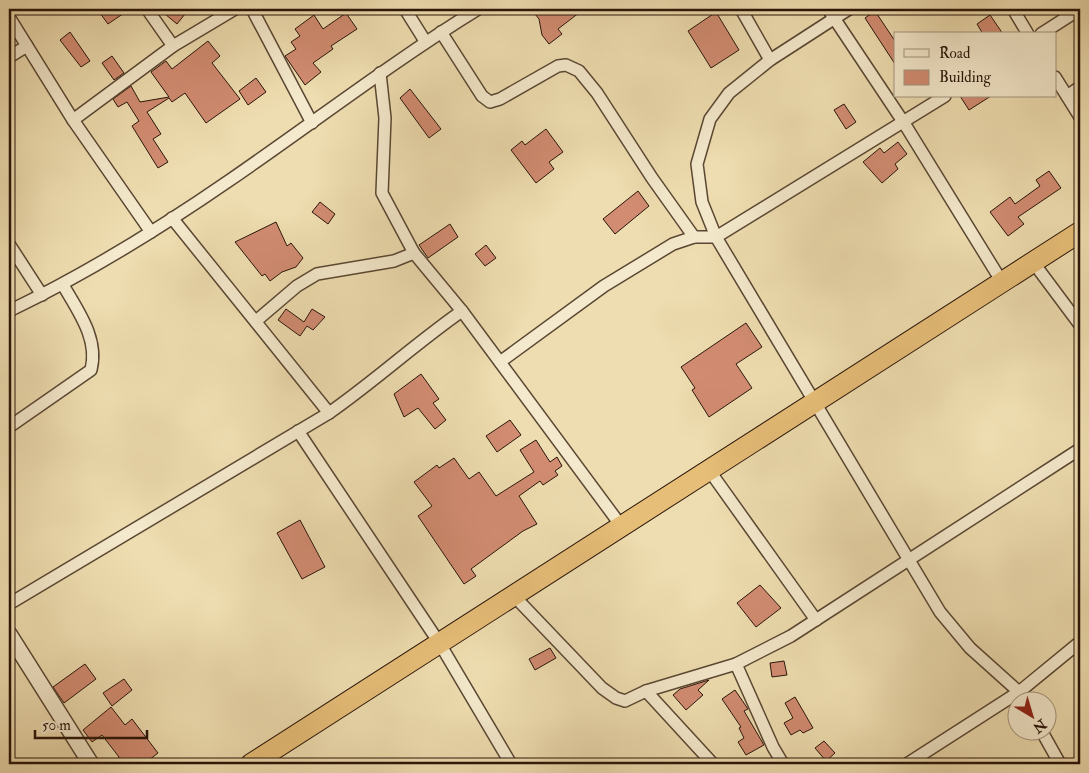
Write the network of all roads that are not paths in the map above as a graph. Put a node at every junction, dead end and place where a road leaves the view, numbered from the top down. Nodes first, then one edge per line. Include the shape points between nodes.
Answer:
1 (147, 9) edge
2 (235, 9) edge
3 (252, 9) edge
4 (405, 9) edge
5 (478, 9) edge
6 (741, 9) edge
7 (849, 9) edge
8 (1013, 9) edge
9 (1080, 10) edge
10 (831, 14) edge
11 (9, 17) edge
12 (441, 32) junction
13 (1027, 32) edge
14 (1044, 32) edge
15 (425, 42) junction
16 (27, 46) junction
17 (173, 46) junction
18 (9, 57) edge
19 (770, 60) junction
20 (380, 74) junction
21 (1056, 79) edge
22 (1080, 87) edge
23 (1067, 96) junction
24 (941, 98) edge
25 (1080, 117) edge
26 (73, 120) junction
27 (904, 122) junction
28 (312, 123) junction
29 (172, 218) junction
30 (151, 232) junction
31 (1080, 232) edge
32 (694, 236) junction
33 (716, 237) junction
34 (9, 244) edge
35 (414, 253) junction
36 (1033, 262) junction
37 (1002, 282) junction
38 (63, 285) junction
39 (42, 295) junction
40 (9, 311) edge
41 (462, 311) junction
42 (256, 321) junction
43 (1080, 324) edge
44 (500, 362) junction
45 (814, 404) junction
46 (329, 413) junction
47 (9, 427) edge
48 (298, 431) junction
49 (1080, 449) edge
50 (709, 470) junction
51 (622, 527) junction
52 (908, 559) junction
53 (515, 597) junction
54 (9, 604) edge
55 (816, 620) junction
56 (9, 634) edge
57 (1080, 642) edge
58 (440, 644) junction
59 (736, 664) junction
60 (1016, 690) edge
61 (1028, 690) edge
62 (646, 691) junction
63 (1006, 705) edge
64 (1047, 740) edge
65 (91, 764) edge
66 (251, 764) edge
67 (511, 764) edge
68 (713, 764) edge
69 (783, 764) edge
70 (907, 764) edge
71 (1060, 764) edge

1 - 17 street
2 - 17 street
3 - 28 street
4 - 15 street
5 - 12 street
6 - 19 street
7 - 10 street
8 - 13 street
9 - 14 street
10 - 19 street
10 - 27 street
11 - 16 street
12 - 15 street
12 - 32 street via 482,96 490,102 558,66 566,65 579,71
15 - 20 street
16 - 18 street
16 - 26 street
17 - 26 street
19 - 33 street via 729,92 710,119 697,164 702,202
20 - 28 street
20 - 35 street via 385,118 382,193
21 - 23 street
22 - 23 street
23 - 25 street
24 - 27 street
26 - 30 street
27 - 33 street
27 - 37 street
28 - 29 street
29 - 30 street
29 - 42 street
30 - 38 street
31 - 36 highway
32 - 33 street
32 - 44 street via 673,244 604,286
33 - 45 street
34 - 39 street
35 - 41 street
35 - 42 street via 394,261 317,274 297,286
36 - 37 highway
36 - 43 street
37 - 45 highway
38 - 39 street
38 - 47 street via 86,324 95,358 92,370
39 - 40 street
41 - 44 street
41 - 46 street
42 - 46 street
44 - 51 street
45 - 50 highway
45 - 52 street
46 - 48 street
48 - 54 street
48 - 58 street
49 - 52 street
50 - 51 highway
50 - 55 street
51 - 53 highway
52 - 55 street
52 - 60 street via 940,612 970,648
53 - 58 highway
53 - 62 street via 602,688 625,701
55 - 59 street
56 - 65 street
57 - 61 street
58 - 66 highway
58 - 67 street
59 - 62 street
59 - 69 street
62 - 68 street
63 - 70 street
64 - 71 street

